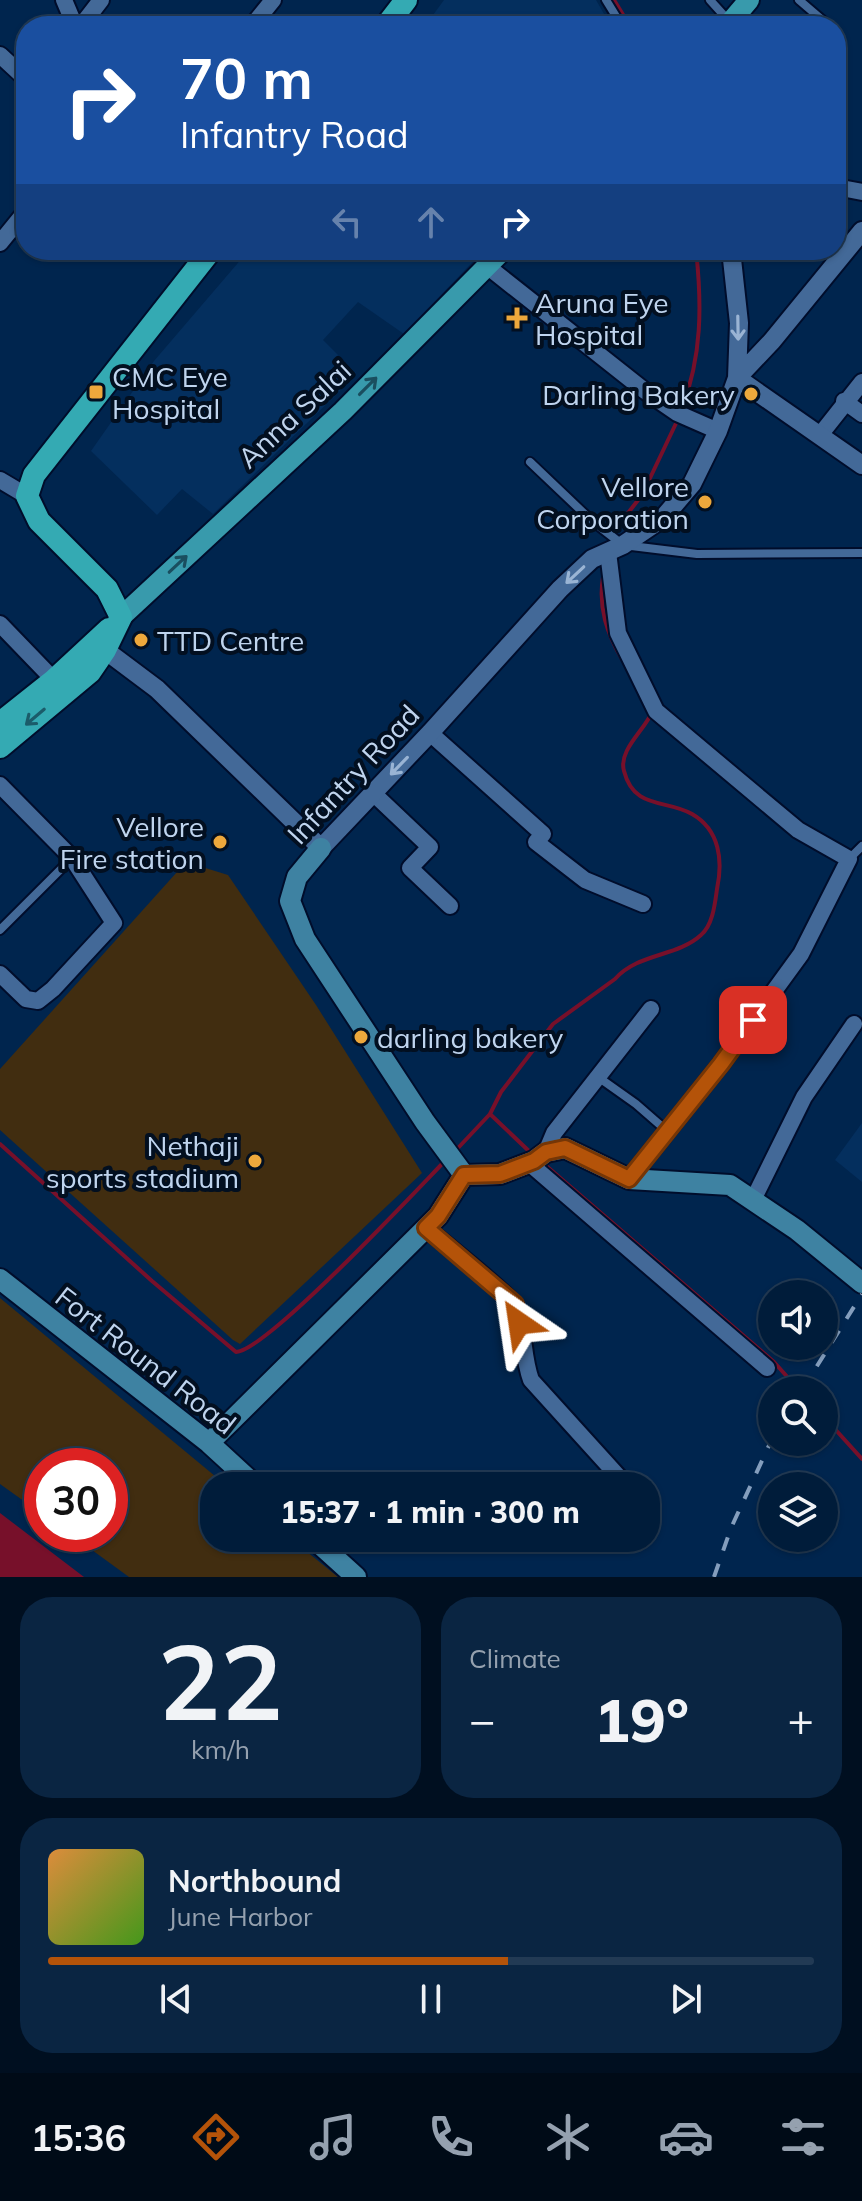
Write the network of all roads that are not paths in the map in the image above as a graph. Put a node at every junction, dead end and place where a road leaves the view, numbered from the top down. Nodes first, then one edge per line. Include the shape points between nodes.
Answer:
1 (101, 0) edge
2 (273, 0) edge
3 (406, 0) edge
4 (749, 0) edge
5 (799, 0) edge
6 (87, 16) edge
7 (260, 16) edge
8 (394, 16) edge
9 (735, 16) edge
10 (818, 16) edge
11 (0, 56) edge
12 (16, 70) edge
13 (16, 223) edge
14 (862, 231) edge
15 (0, 243) edge
16 (846, 251) edge
17 (203, 260) edge
18 (493, 260) edge
19 (732, 260) edge
20 (838, 260) edge
21 (487, 266) junction
22 (737, 378) junction
23 (862, 382) edge
24 (844, 401) junction
25 (862, 414) edge
26 (718, 431) junction
27 (820, 435) junction
28 (530, 462) dead end
29 (862, 465) edge
30 (0, 480) edge
31 (27, 496) junction
32 (616, 548) junction
33 (862, 553) edge
34 (121, 617) junction
35 (0, 624) edge
36 (105, 650) junction
37 (54, 680) junction
38 (0, 723) edge
39 (430, 733) junction
40 (0, 747) edge
41 (0, 785) edge
42 (373, 793) junction
43 (862, 846) edge
44 (321, 848) junction
45 (72, 858) junction
46 (849, 859) junction
47 (643, 904) dead end
48 (450, 906) dead end
49 (0, 930) edge
50 (0, 974) edge
51 (651, 1009) dead end
52 (854, 1024) dead end
53 (598, 1077) junction
54 (667, 1131) junction
55 (538, 1157) junction
56 (464, 1175) junction
57 (629, 1179) junction
58 (753, 1200) junction
59 (426, 1228) junction
60 (0, 1279) edge
61 (862, 1283) edge
62 (767, 1368) dead end
63 (209, 1443) junction
64 (241, 1472) edge
65 (614, 1472) edge
66 (328, 1552) edge
67 (356, 1577) edge

1 - 6 street
2 - 7 street
3 - 8 highway
4 - 9 main road
5 - 10 lane
11 - 12 street
13 - 15 street
14 - 16 street
17 - 31 highway via 34,475
18 - 21 main road, Anna Salai
19 -> 22 street, Infantry Road via 739,323
20 - 22 street
21 - 26 street via 645,391
34 -> 21 main road, Anna Salai via 343,411
22 - 26 street, Infantry Road
22 - 27 street
23 - 24 street
24 - 25 street
24 - 27 street
26 - 32 street, Infantry Road via 692,484 663,518
27 - 29 street
28 - 32 lane
30 - 31 street
31 - 34 highway via 39,521 107,589
32 - 33 lane via 697,554
32 -> 39 street, Infantry Road via 592,559 560,589
32 - 46 street via 618,633 656,711 798,830
34 - 36 highway, Anna Salai
34 - 37 highway, Anna Salai
35 - 37 street
36 -> 40 highway, Anna Salai via 90,672
36 - 44 street via 157,689
37 - 38 highway, Anna Salai
39 -> 42 street, Infantry Road
39 - 47 street via 543,834 536,842 585,880
41 - 45 street
42 - 44 street, Infantry Road
42 - 48 street via 430,847 410,868
43 - 46 lane
44 - 56 main road, Infantry Road via 297,877 290,901 305,939
45 - 49 lane
45 - 50 street via 114,923 38,1001 26,999
46 - 54 street via 801,954
51 - 53 street
52 - 58 street via 804,1097
53 - 54 lane
53 - 55 street
54 - 57 street
55 - 56 main road via 500,1174
55 - 57 main road via 565,1148
55 - 62 street
56 - 59 main road
57 - 58 main road via 730,1185
58 - 61 main road
59 - 63 main road
59 - 65 street via 515,1304 531,1380
60 - 63 main road, Fort Round Road
63 - 64 main road, Fort Round Road
66 - 67 main road

